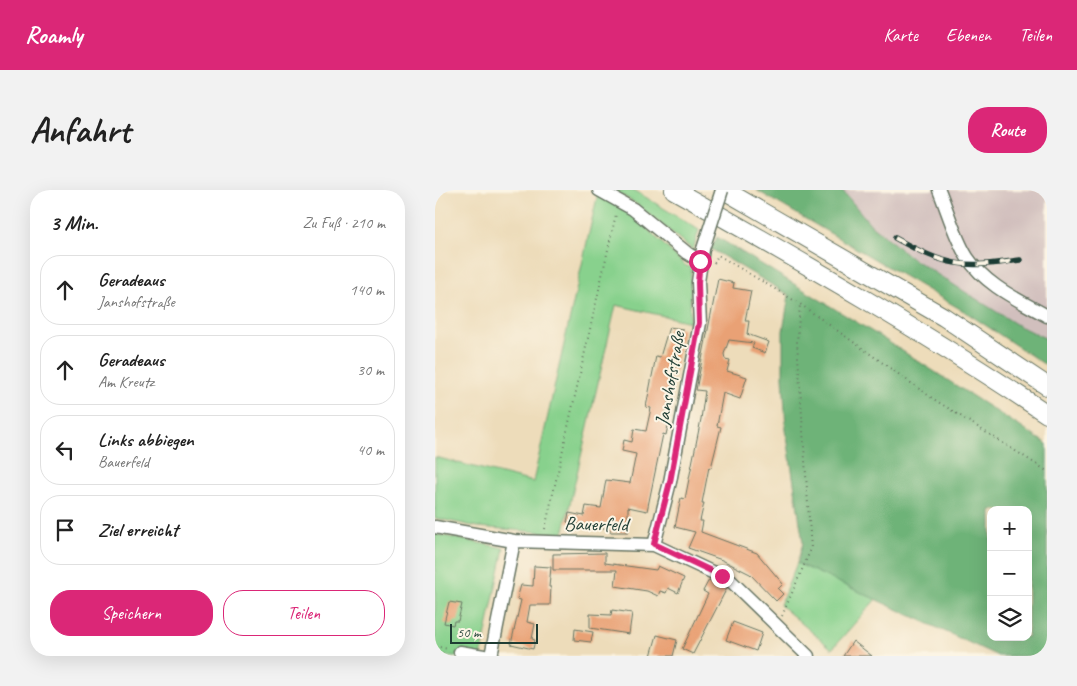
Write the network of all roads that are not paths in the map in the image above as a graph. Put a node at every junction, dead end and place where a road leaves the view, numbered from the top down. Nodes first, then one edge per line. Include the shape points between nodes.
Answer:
1 (599, 190) edge
2 (674, 190) edge
3 (723, 190) edge
4 (939, 190) edge
5 (700, 261) junction
6 (1047, 316) edge
7 (1047, 386) edge
8 (1047, 414) edge
9 (435, 527) edge
10 (514, 541) junction
11 (654, 544) junction
12 (454, 650) road end
13 (484, 656) edge
14 (491, 656) edge
15 (808, 656) edge

1 - 5 street via 633,209
2 - 8 highway via 845,286
3 - 5 street, Janshofstraße, bridge
3 - 7 highway via 944,317
4 - 6 street via 966,256 978,271 1010,296
5 - 11 street, Janshofstraße via 699,323 666,502
9 - 10 street, Bauerfeld
10 - 11 street, Bauerfeld
10 - 14 street
11 - 15 street, Bauerfeld via 731,581
12 - 13 street

